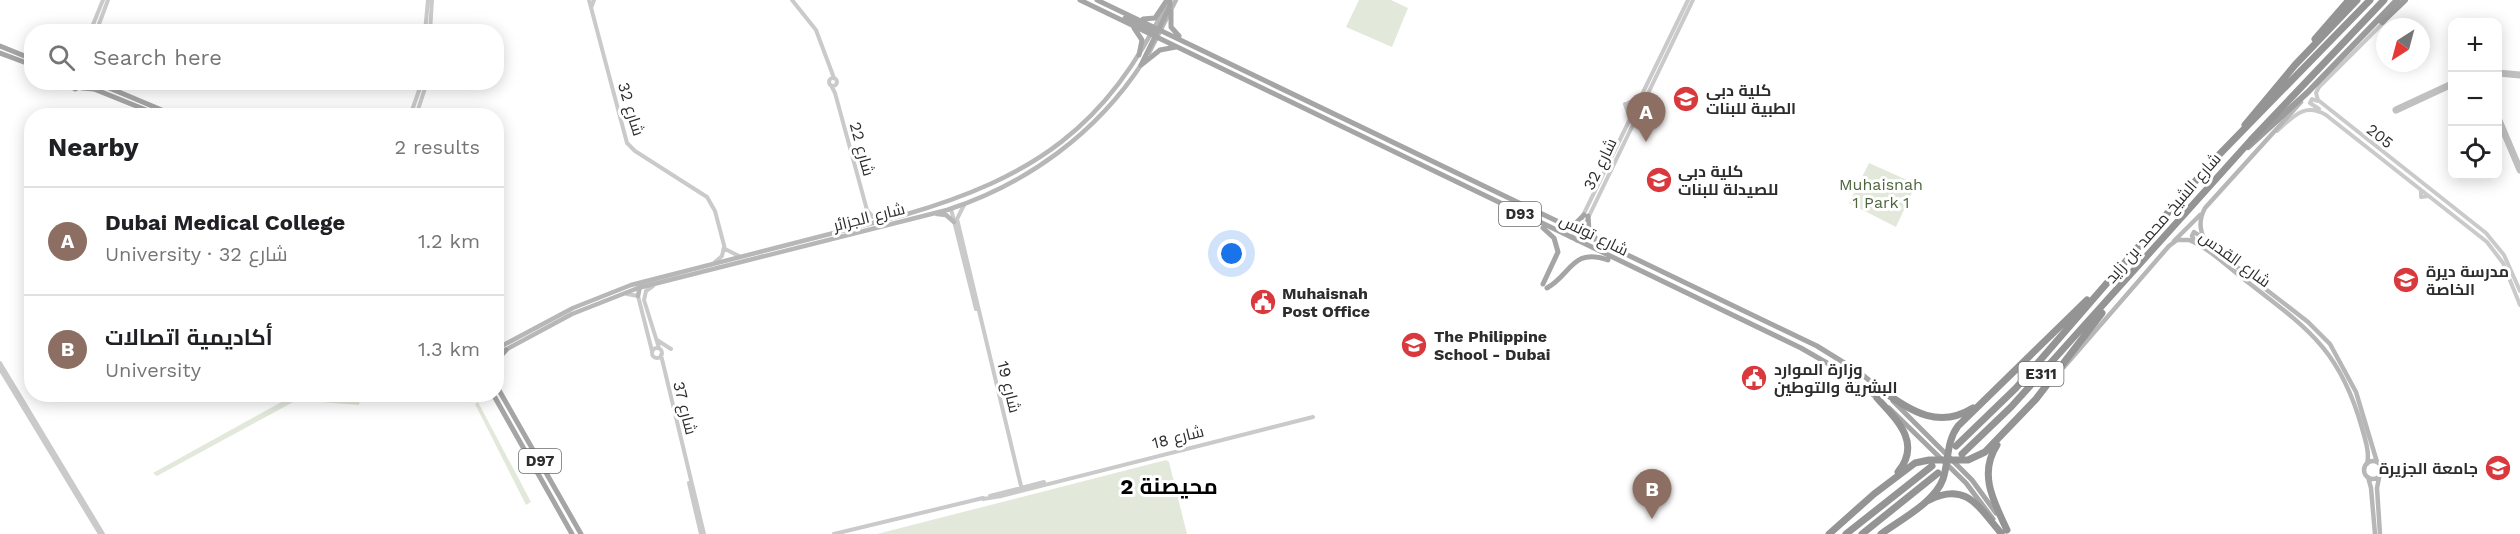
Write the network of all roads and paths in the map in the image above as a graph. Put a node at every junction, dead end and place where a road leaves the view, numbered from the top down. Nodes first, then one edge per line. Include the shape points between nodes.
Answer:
1 (103, 0) edge
2 (108, 0) edge
3 (432, 0) edge
4 (588, 0) edge
5 (594, 0) edge
6 (792, 0) edge
7 (1080, 0) edge
8 (1097, 0) edge
9 (1168, 0) edge
10 (1176, 0) edge
11 (1688, 0) edge
12 (1693, 0) edge
13 (2349, 0) edge
14 (2357, 0) edge
15 (2370, 0) edge
16 (2384, 0) edge
17 (2397, 0) edge
18 (2407, 0) edge
19 (427, 2) edge
20 (591, 8) junction
21 (1171, 11) junction
22 (1106, 13) junction
23 (1133, 18) junction
24 (93, 24) edge
25 (99, 24) edge
26 (426, 24) edge
27 (430, 24) edge
28 (1131, 25) junction
29 (1157, 33) junction
30 (2363, 37) junction
31 (1187, 43) junction
32 (0, 46) edge
33 (1178, 48) junction
34 (0, 52) edge
35 (1139, 54) junction
36 (24, 56) edge
37 (24, 62) edge
38 (1142, 65) junction
39 (2295, 65) junction
40 (1647, 83) junction
41 (96, 90) edge
42 (114, 90) edge
43 (419, 90) edge
44 (424, 90) edge
45 (2308, 92) junction
46 (1640, 98) junction
47 (1646, 99) junction
48 (1636, 106) junction
49 (141, 108) edge
50 (157, 108) edge
51 (413, 108) edge
52 (419, 108) edge
53 (1640, 111) junction
54 (2327, 113) junction
55 (1630, 119) junction
56 (1635, 120) junction
57 (2241, 133) junction
58 (2271, 135) junction
59 (1625, 140) junction
60 (2237, 155) junction
61 (984, 188) junction
62 (2423, 190) junction
63 (2449, 203) junction
64 (964, 204) junction
65 (1502, 206) junction
66 (2205, 208) junction
67 (951, 209) junction
68 (867, 210) junction
69 (931, 214) junction
70 (1586, 216) junction
71 (885, 219) junction
72 (1554, 221) junction
73 (954, 222) junction
74 (856, 226) junction
75 (1578, 233) junction
76 (1574, 240) junction
77 (2173, 242) junction
78 (1604, 245) junction
79 (724, 246) junction
80 (2201, 246) junction
81 (2219, 254) junction
82 (739, 256) junction
83 (714, 262) junction
84 (705, 265) junction
85 (1626, 266) junction
86 (662, 281) junction
87 (2107, 282) junction
88 (1711, 287) dead end
89 (638, 288) junction
90 (1701, 291) junction
91 (2117, 291) junction
92 (2520, 291) edge
93 (618, 295) junction
94 (638, 296) junction
95 (2520, 305) edge
96 (979, 315) junction
97 (2304, 325) junction
98 (653, 333) junction
99 (2327, 340) junction
100 (504, 344) edge
101 (659, 348) junction
102 (671, 349) dead end
103 (506, 350) edge
104 (652, 351) junction
105 (659, 356) junction
106 (0, 363) edge
107 (0, 369) edge
108 (2050, 381) junction
109 (1884, 392) junction
110 (1990, 396) junction
111 (1877, 398) junction
112 (504, 399) edge
113 (498, 402) edge
114 (1312, 416) dead end
115 (2008, 430) junction
116 (1953, 434) junction
117 (1956, 446) dead end
118 (1962, 454) dead end
119 (1974, 459) junction
120 (1947, 460) junction
121 (1919, 461) junction
122 (2377, 462) junction
123 (2367, 464) junction
124 (1932, 466) dead end
125 (1938, 473) dead end
126 (2368, 477) junction
127 (2379, 478) junction
128 (1020, 480) junction
129 (1891, 480) junction
130 (1056, 481) junction
131 (1034, 484) junction
132 (1939, 487) junction
133 (1022, 489) junction
134 (1014, 490) junction
135 (983, 499) junction
136 (1919, 506) junction
137 (855, 530) junction
138 (2005, 533) edge
139 (102, 534) edge
140 (572, 534) edge
141 (581, 534) edge
142 (702, 534) edge
143 (834, 534) edge
144 (843, 534) edge
145 (1829, 534) edge
146 (1846, 534) edge
147 (1862, 534) edge
148 (1881, 534) edge
149 (2375, 534) edge
150 (2380, 534) edge

1 - 24 street
2 - 25 street
3 - 27 street
4 - 20 street, شارع 32
5 - 20 street
6 - 68 street, شارع 22 via 816,30
7 - 22 main road, شارع تونس / D93
8 - 23 main road, شارع تونس / D93
9 - 23 main road via 1153,19
9 - 29 main road
10 - 21 main road, شارع الجزائر
11 - 40 street, شارع 32
12 - 47 street, شارع 32
13 - 39 highway
14 - 39 highway
15 - 57 highway, شارع الشيخ محمد بن زايد / E311
16 - 60 highway, شارع الشيخ محمد بن زايد / E311
17 - 30 highway
18 - 30 highway
18 - 54 street via 2319,87 2317,98
19 - 26 street
20 - 79 street, شارع 32 via 626,141 635,151 707,197
21 - 29 main road, شارع الجزائر
21 - 31 main road via 1172,29
22 - 28 main road, شارع تونس / D93
22 - 29 main road
23 - 29 main road, شارع تونس / D93
28 - 29 main road, شارع تونس / D93
28 - 35 main road via 1142,38
29 - 31 main road, شارع تونس / D93
29 - 33 main road, شارع تونس / D93
29 - 35 main road, شارع الجزائر
29 - 38 main road
30 - 45 highway
31 - 72 main road, شارع تونس / D93
32 - 36 main road
33 - 38 main road via 1160,50
33 - 65 main road, شارع تونس / D93
34 - 37 main road
35 - 61 main road, شارع الجزائر via 1106,99 1077,129 1034,161
38 - 64 main road, شارع الجزائر via 1113,103 1058,152 1017,179
39 - 57 highway
40 - 46 street, شارع 32
40 - 53 street
41 - 49 main road
42 - 50 main road
43 - 51 street
44 - 52 street
45 - 58 main road, شارع القدس
45 - 60 highway
46 - 48 street, شارع 32
46 - 55 street via 1626,103
47 - 53 street, شارع 32
47 - 56 street via 1649,115
48 - 55 street, شارع 32
48 - 59 street
53 - 56 street, شارع 32
54 - 54 street via 2314,99 2311,100 2310,104
54 - 58 street via 2300,111
54 - 62 street, 205
54 - 63 street, 205
55 - 70 street, شارع 32
56 - 59 street, شارع 32
57 - 87 highway, شارع الشيخ محمد بن زايد / E311
58 - 66 main road, شارع القدس
59 - 70 street, شارع 32
60 - 91 highway, شارع الشيخ محمد بن زايد / E311
61 - 67 main road via 954,203
61 - 71 main road, شارع الجزائر
62 - 63 street
62 - 95 street via 2421,197 2430,196 2491,246 2506,269
63 - 92 street, 205 via 2495,241 2508,260
64 - 67 main road, شارع الجزائر
64 - 96 street, شارع 19 via 957,219
65 - 76 main road, شارع تونس / D93
65 - 85 main road via 1547,231 1556,241 1558,258 1545,286 1579,259 1599,258
66 - 77 main road
66 - 81 main road, شارع القدس via 2202,235
67 - 69 main road, شارع الجزائر
67 - 73 street, شارع 19
68 - 71 street via 873,217
68 - 74 street via 865,220
69 - 73 main road via 945,215
69 - 86 main road, شارع الجزائر
70 - 72 main road via 1572,225
70 - 75 street, شارع 32
70 - 78 main road via 1589,230
71 - 74 main road, شارع الجزائر
72 - 75 main road, شارع تونس / D93
73 - 96 street, شارع 19
74 - 82 main road, شارع الجزائر
75 - 76 street, شارع 32
75 - 78 main road, شارع تونس / D93
76 - 85 main road, شارع تونس / D93
77 - 80 main road, شارع القدس via 2186,239
77 - 108 main road, شارع القدس
78 - 90 main road, شارع تونس / D93
79 - 82 street
79 - 83 street via 722,256
80 - 81 main road via 2192,237 2194,232
80 - 97 main road, شارع القدس
81 - 99 main road, شارع القدس
82 - 83 main road, شارع الجزائر
83 - 84 main road, شارع الجزائر
84 - 89 main road
84 - 100 main road, شارع الجزائر via 597,298
85 - 111 main road, شارع تونس / D93 via 1814,355
86 - 89 main road, شارع الجزائر
86 - 98 street via 644,296
87 - 110 highway
87 - 117 highway, شارع الشيخ محمد بن زايد / E311 via 2016,388
88 - 90 main road
89 - 93 main road, شارع الجزائر
89 - 94 main road
90 - 109 main road, شارع تونس / D93 via 1817,346
91 - 108 highway
91 - 118 highway, شارع الشيخ محمد بن زايد / E311 via 2011,407
93 - 94 street
93 - 103 main road, شارع الجزائر via 572,314
94 - 104 street
96 - 128 street, شارع 19
97 - 99 main road via 2307,323
97 - 123 main road, شارع القدس via 2331,356 2348,387 2363,433
98 - 101 street
98 - 102 street via 659,344
99 - 122 main road, شارع القدس via 2352,383
101 - 104 street
101 - 105 street
104 - 105 street, شارع 37
105 - 142 street, شارع 37
106 - 139 street
107 - 139 street
108 - 115 highway
109 - 110 highway via 1918,414 1937,418 1957,416
109 - 120 main road, شارع تونس / D93
110 - 116 highway
111 - 120 main road, شارع تونس / D93
111 - 129 highway via 1908,438 1907,457
112 - 141 main road, D97
113 - 140 main road, D97
114 - 130 street, شارع 18
115 - 119 highway
115 - 138 highway via 1990,456 1988,474
116 - 119 highway via 1958,453
116 - 120 highway
119 - 120 highway
120 - 121 highway
120 - 132 highway
120 - 138 main road, D93 via 1984,494
121 - 129 highway
121 - 132 highway via 1928,461 1939,469
122 - 123 main road
122 - 127 main road via 2382,470
123 - 126 main road via 2364,471
124 - 146 highway
125 - 147 highway
126 - 127 main road
126 - 149 main road
127 - 150 main road
128 - 131 street
128 - 133 street, شارع 19
128 - 134 street
129 - 145 highway
130 - 131 street, شارع 18
130 - 133 street, شارع 18
131 - 133 street, شارع 18
132 - 136 highway
133 - 134 street, شارع 18
133 - 135 street, شارع 18
134 - 135 street, شارع 18
135 - 137 street, شارع 18
136 - 138 highway via 1941,495 1966,496
136 - 148 highway
137 - 143 street, شارع 18
137 - 144 street, شارع 18

